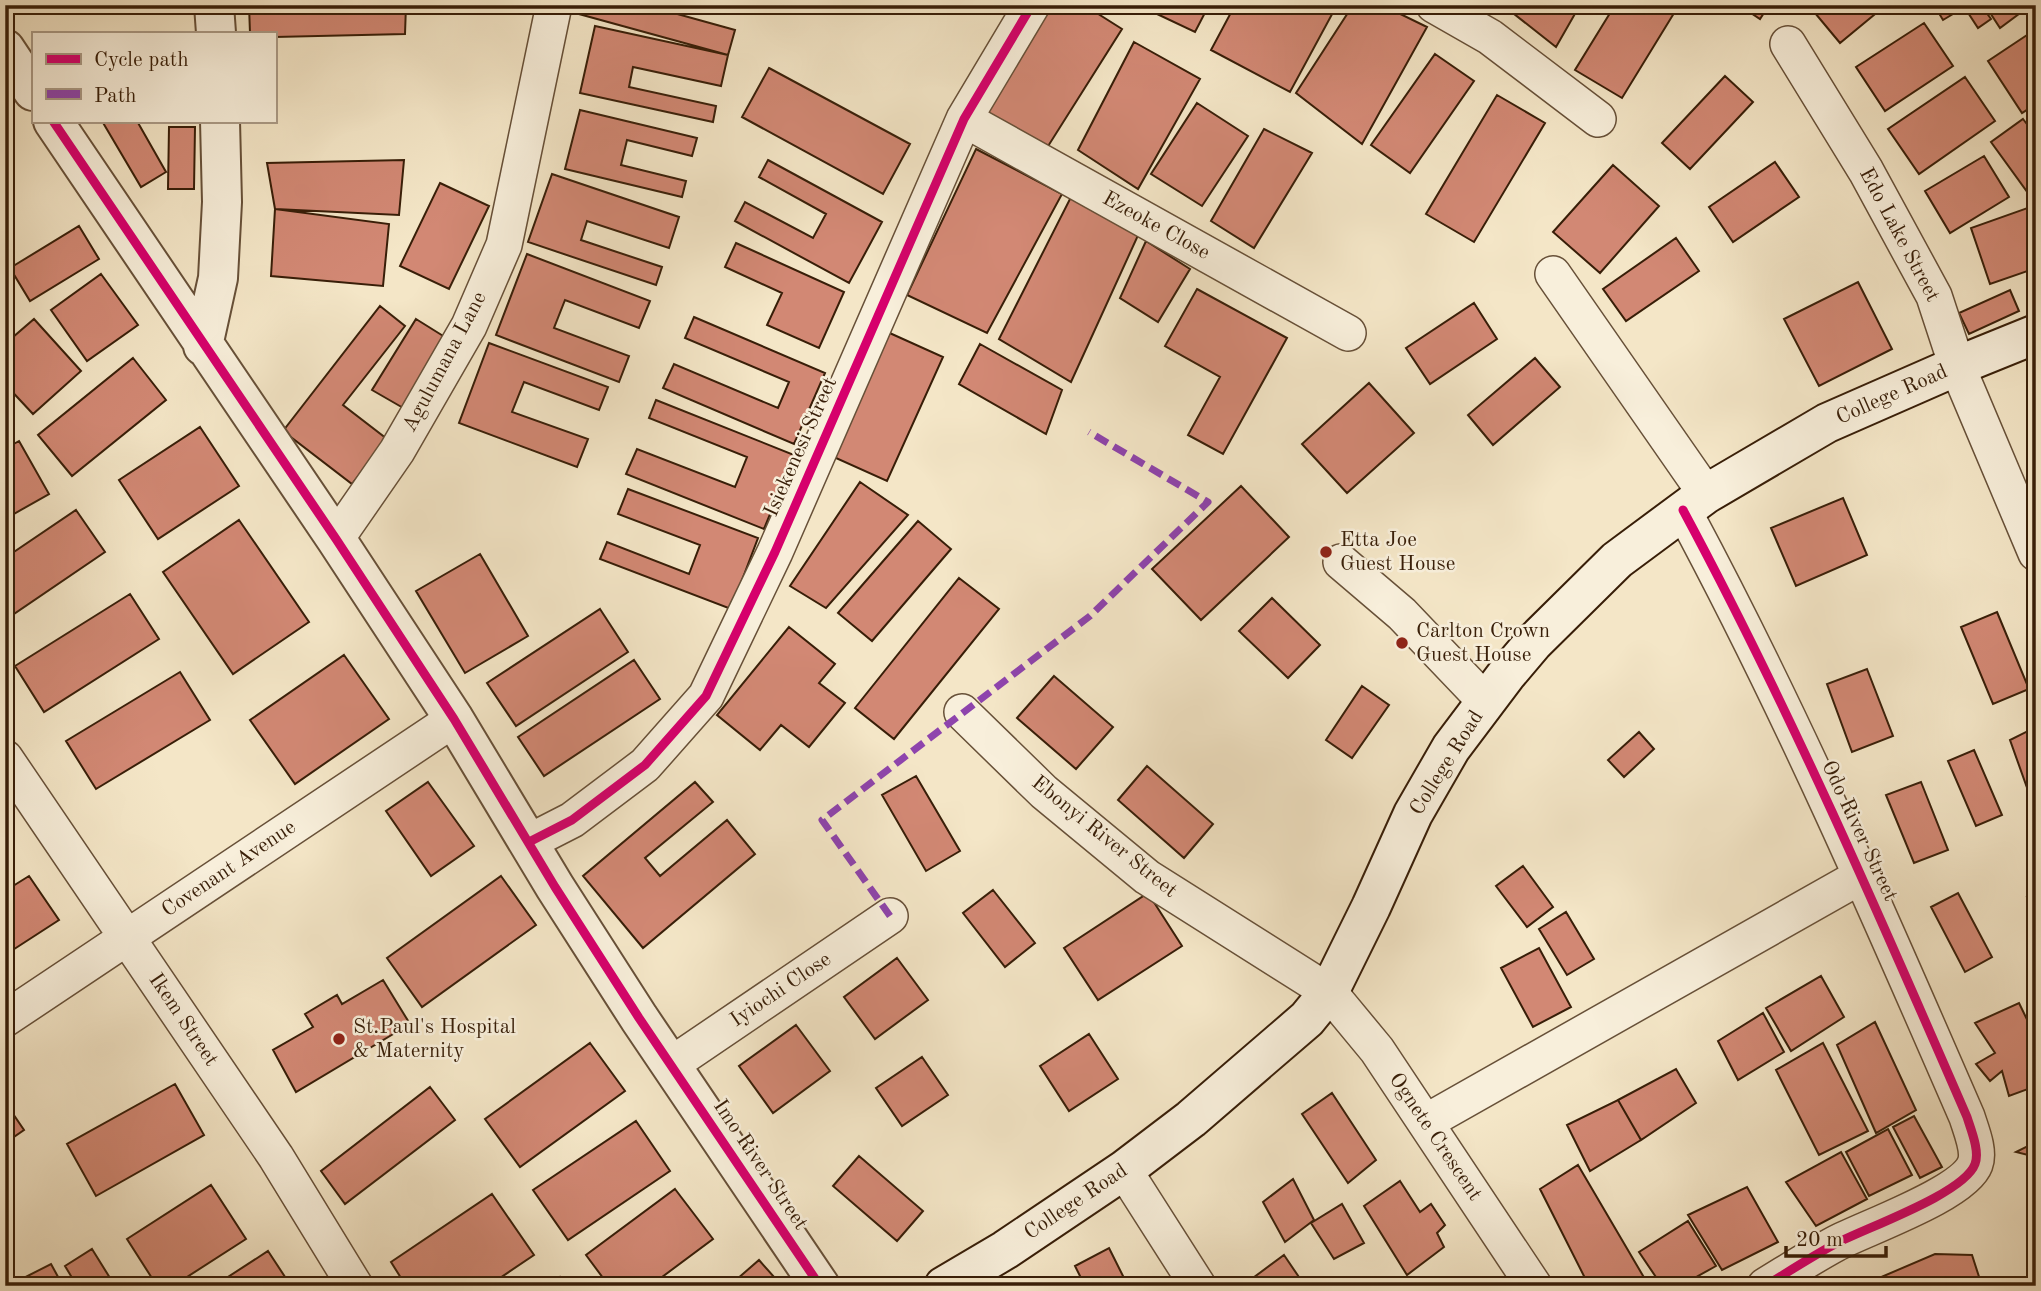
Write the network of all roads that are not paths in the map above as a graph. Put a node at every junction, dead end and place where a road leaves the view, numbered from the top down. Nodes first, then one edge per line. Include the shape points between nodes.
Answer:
1 (214, 5) edge
2 (554, 5) edge
3 (1032, 5) edge
4 (1434, 5) edge
5 (216, 32) edge
6 (1788, 44) dead end
7 (5, 49) edge
8 (32, 90) edge
9 (1598, 119) dead end
10 (964, 120) junction
11 (54, 122) edge
12 (220, 122) edge
13 (1553, 274) dead end
14 (1348, 333) dead end
15 (2036, 334) edge
16 (203, 346) junction
17 (1957, 366) junction
18 (1695, 502) junction
19 (336, 539) junction
20 (2036, 553) edge
21 (1341, 562) dead end
22 (1485, 701) junction
23 (962, 712) dead end
24 (454, 719) junction
25 (5, 758) edge
26 (529, 842) junction
27 (1861, 876) junction
28 (890, 916) dead end
29 (127, 937) junction
30 (1329, 992) junction
31 (5, 1020) edge
32 (672, 1064) junction
33 (1426, 1122) junction
34 (1124, 1170) junction
35 (355, 1286) edge
36 (820, 1286) edge
37 (944, 1286) edge
38 (1198, 1286) edge
39 (1534, 1286) edge
40 (1765, 1286) edge

1 - 5 street
2 - 19 street, Agulumana Lane via 504,245 469,326 397,451
3 - 10 street, Isiekenesi Street
4 - 9 street via 1490,37
6 - 17 street, Edo Lake Street via 1866,171 1934,296
7 - 8 street
10 - 14 street, Ezeoke Close
10 - 26 street, Isiekenesi Street via 775,552 706,696 645,765 572,820
11 - 16 street, Imo River Street
12 - 16 street via 218,278
13 - 18 street, Odo River Street
15 - 17 street, College Road
16 - 19 street, Imo River Street
17 - 18 street, College Road via 1827,424
17 - 20 street, Edo Lake Street
18 - 22 street, College Road via 1617,560 1570,604
18 - 27 street, Odo River Street via 1728,594
19 - 24 street, Imo River Street
21 - 22 street via 1402,614
22 - 30 street, College Road via 1413,814
23 - 30 street, Ebonyi River Street via 1044,792 1147,877
24 - 26 street, Imo River Street
24 - 29 street, Covenant Avenue
25 - 29 street, Ikem Street
26 - 32 street, Imo River Street
27 - 33 street
27 - 40 street, Odo River Street via 1967,1117 1976,1163 1954,1186 1836,1244
28 - 32 street, Iyiochi Close
29 - 31 street, Covenant Avenue
29 - 35 street, Ikem Street via 276,1157
30 - 33 street, Ognete Crescent
30 - 34 street, College Road via 1307,1019 1238,1081
32 - 36 street, Imo River Street
33 - 39 street, Ognete Crescent
34 - 37 street, College Road
34 - 38 street

